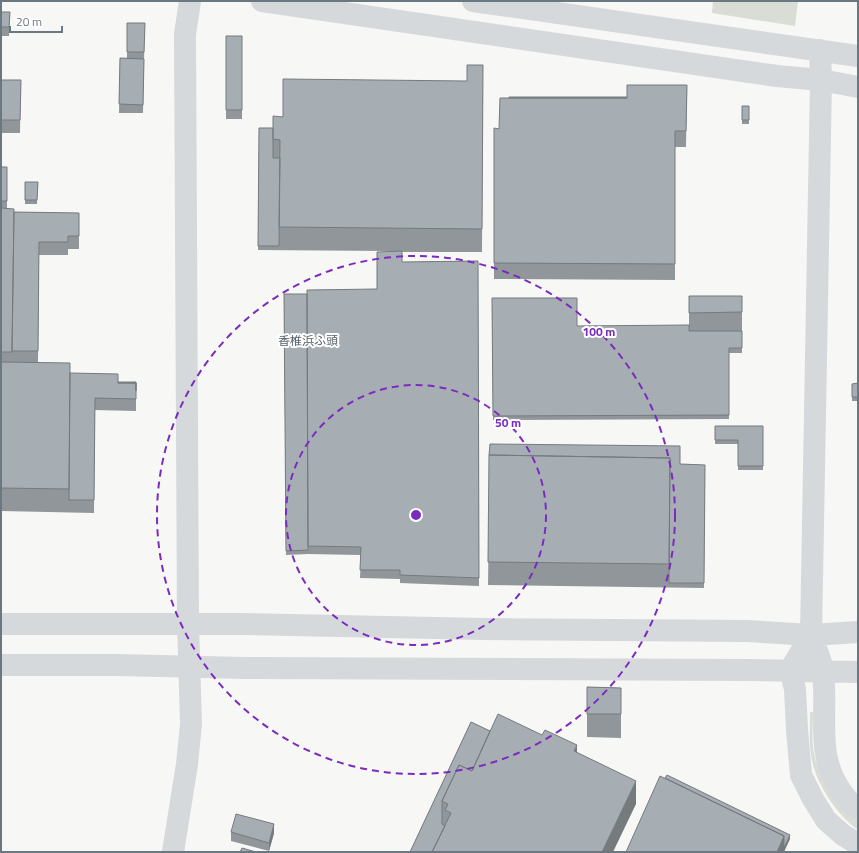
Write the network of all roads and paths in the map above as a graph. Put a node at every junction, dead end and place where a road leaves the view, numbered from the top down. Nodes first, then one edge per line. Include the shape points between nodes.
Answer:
1 (190, 1) edge
2 (262, 1) edge
3 (473, 1) edge
4 (820, 50) junction
5 (858, 56) edge
6 (821, 80) junction
7 (858, 87) edge
8 (188, 623) junction
9 (1, 624) edge
10 (858, 632) edge
11 (811, 635) junction
12 (1, 665) edge
13 (189, 666) junction
14 (790, 670) junction
15 (823, 671) junction
16 (858, 672) edge
17 (858, 808) edge
18 (858, 844) edge
19 (173, 852) edge

1 - 8 street via 185,34
2 - 6 street via 755,73
3 - 4 street
4 - 5 street
4 - 6 street
6 - 7 street
6 - 11 street
8 - 9 street
8 - 11 street via 747,631
8 - 13 street
10 - 11 street
11 - 14 street
11 - 15 street
12 - 13 street
13 - 14 street
13 - 19 street via 191,724
14 - 15 street
14 - 18 street via 795,689 801,776 826,820
15 - 16 street
15 - 17 street via 824,750 835,782

